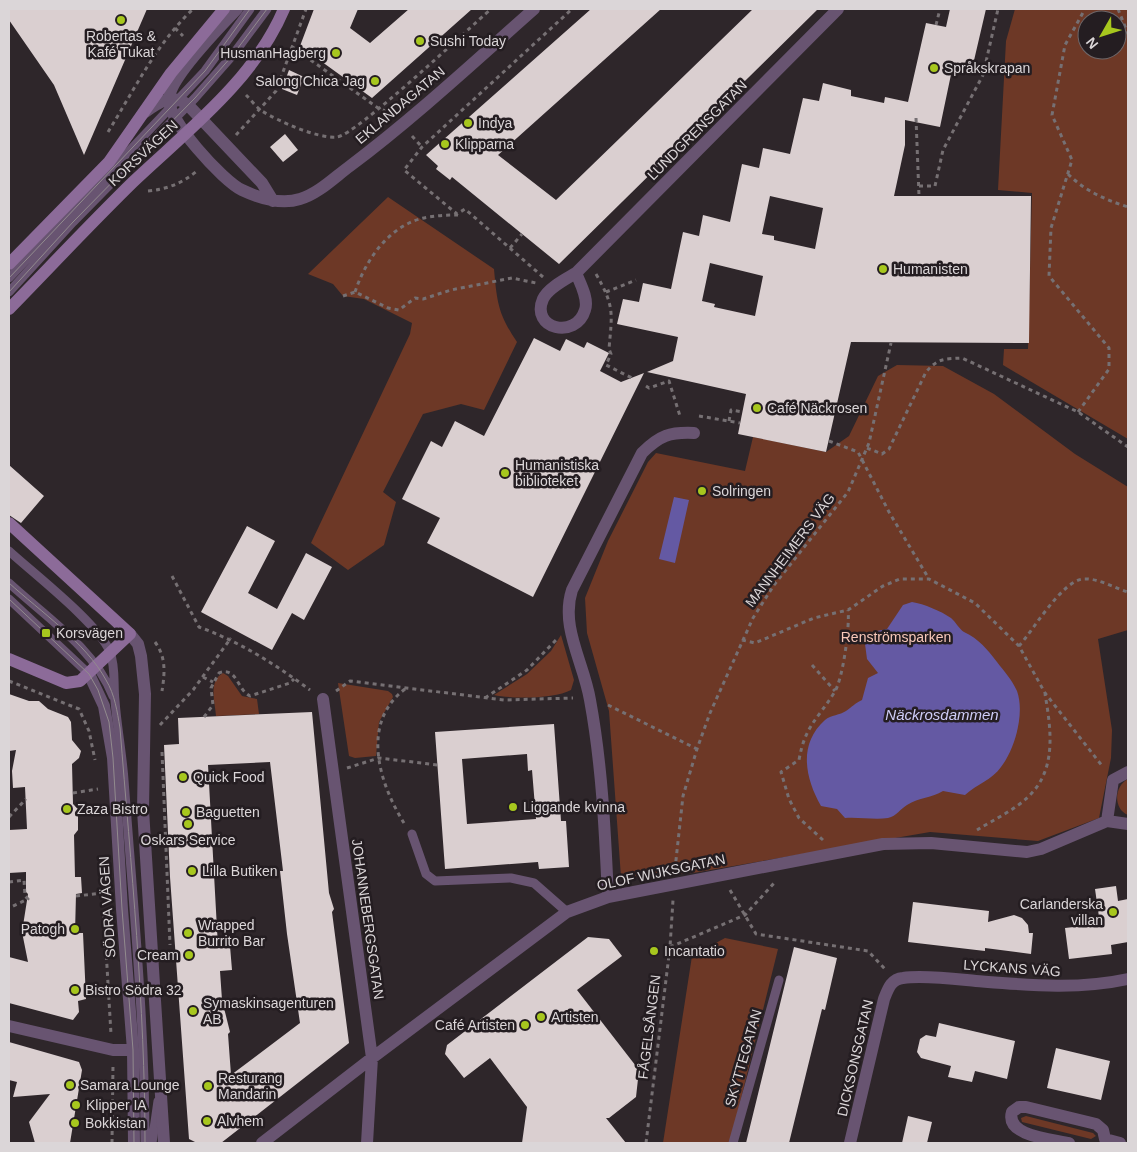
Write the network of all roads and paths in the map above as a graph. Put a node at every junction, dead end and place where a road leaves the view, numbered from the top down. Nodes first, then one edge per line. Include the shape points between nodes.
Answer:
1 (193, 9) edge
2 (224, 9) edge
3 (236, 9) edge
4 (250, 9) edge
5 (267, 9) edge
6 (284, 9) edge
7 (306, 9) edge
8 (491, 9) edge
9 (534, 9) edge
10 (572, 9) edge
11 (838, 9) edge
12 (940, 9) edge
13 (998, 9) edge
14 (1085, 9) edge
15 (1118, 9) edge
16 (936, 25) dead end
17 (1128, 34) edge
18 (291, 46) junction
19 (176, 106) junction
20 (378, 108) junction
21 (260, 110) junction
22 (145, 112) junction
23 (202, 118) junction
24 (916, 118) dead end
25 (106, 134) dead end
26 (185, 134) junction
27 (227, 144) junction
28 (209, 161) junction
29 (1068, 174) junction
30 (919, 186) junction
31 (147, 191) dead end
32 (919, 196) dead end
33 (273, 201) junction
34 (1128, 207) edge
35 (459, 215) junction
36 (67, 216) junction
37 (522, 234) dead end
38 (510, 248) junction
39 (9, 264) edge
40 (576, 273) junction
41 (598, 277) dead end
42 (9, 278) edge
43 (636, 280) dead end
44 (550, 283) junction
45 (9, 292) edge
46 (355, 292) junction
47 (606, 292) junction
48 (343, 296) dead end
49 (9, 309) edge
50 (891, 343) dead end
51 (632, 378) dead end
52 (646, 386) dead end
53 (743, 412) dead end
54 (1078, 412) junction
55 (678, 413) junction
56 (686, 415) dead end
57 (695, 416) dead end
58 (729, 421) junction
59 (740, 423) dead end
60 (694, 433) joint
61 (829, 441) dead end
62 (1128, 447) edge
63 (867, 448) junction
64 (862, 461) junction
65 (9, 524) edge
66 (9, 551) edge
67 (172, 576) dead end
68 (929, 579) junction
69 (9, 583) edge
70 (1128, 592) edge
71 (9, 599) edge
72 (848, 610) junction
73 (570, 625) junction
74 (130, 634) junction
75 (231, 638) junction
76 (742, 640) junction
77 (1019, 646) junction
78 (110, 652) junction
79 (162, 652) dead end
80 (9, 659) edge
81 (812, 665) dead end
82 (93, 670) junction
83 (203, 677) junction
84 (294, 679) junction
85 (9, 681) edge
86 (350, 681) dead end
87 (213, 682) junction
88 (406, 689) junction
89 (836, 691) junction
90 (1045, 693) junction
91 (162, 695) dead end
92 (484, 698) junction
93 (590, 698) junction
94 (323, 699) joint
95 (115, 700) junction
96 (204, 717) dead end
97 (162, 735) dead end
98 (162, 744) dead end
99 (697, 749) junction
100 (378, 758) junction
101 (95, 764) dead end
102 (438, 764) dead end
103 (1128, 772) edge
104 (332, 773) junction
105 (98, 780) dead end
106 (1113, 780) junction
107 (99, 789) junction
108 (73, 793) dead end
109 (99, 794) dead end
110 (26, 799) dead end
111 (9, 817) edge
112 (1107, 821) junction
113 (1128, 824) edge
114 (412, 834) joint
115 (958, 845) junction
116 (829, 854) junction
117 (794, 860) junction
118 (721, 874) junction
119 (9, 882) edge
120 (102, 884) dead end
121 (674, 884) junction
122 (103, 893) junction
123 (76, 896) dead end
124 (608, 897) junction
125 (103, 902) dead end
126 (9, 908) edge
127 (104, 912) dead end
128 (567, 912) junction
129 (745, 916) junction
130 (670, 947) junction
131 (170, 949) dead end
132 (882, 964) dead end
133 (1128, 979) edge
134 (779, 980) dead end
135 (893, 981) joint
136 (9, 1026) edge
137 (113, 1050) junction
138 (133, 1050) junction
139 (372, 1058) junction
140 (160, 1082) junction
141 (1103, 1141) edge
142 (112, 1143) edge
143 (134, 1143) edge
144 (145, 1143) edge
145 (152, 1143) edge
146 (164, 1143) edge
147 (262, 1143) edge
148 (367, 1143) edge
149 (646, 1143) edge
150 (733, 1143) edge
151 (850, 1143) edge
152 (1069, 1143) edge
153 (1120, 1143) edge

1 - 25 path via 155,56
2 - 22 main road, KORSVÄGEN via 171,73
3 - 19 street via 173,83
4 - 19 lane
5 - 19 lane via 232,56
6 - 23 main road, KORSVÄGEN via 247,69
7 - 18 path
8 - 20 path
9 - 33 street, EKLANDAGATAN via 403,125 316,191 300,199
10 - 35 path via 422,147 404,170
11 - 40 street, LUNDGRENSGATAN
12 - 16 path
13 - 30 path via 983,75 943,150 935,186
14 - 29 path via 1065,45 1052,115 1072,160
15 - 17 path
18 - 20 path
18 - 21 path via 276,91
19 - 22 street via 163,99
19 - 23 street
19 - 26 street, EKLANDAGATAN
19 - 36 lane
20 - 21 path via 351,131 338,137 305,130
21 - 27 path
22 - 36 main road, KORSVÄGEN
23 - 26 main road, KORSVÄGEN
23 - 27 street
24 - 30 path
26 - 28 street, EKLANDAGATAN
26 - 49 main road, KORSVÄGEN
27 - 33 street via 262,183
28 - 31 path via 168,189
28 - 33 street, EKLANDAGATAN via 240,189
29 - 34 path via 1080,186
29 - 54 path via 1051,228 1049,276 1109,348 1109,370
30 - 32 path
35 - 38 path via 465,208
35 - 46 path via 408,223 383,243 361,274
36 - 39 main road, KORSVÄGEN
36 - 42 lane
36 - 45 lane
37 - 38 path
38 - 44 path
40 - 44 street, LUNDGRENSGATAN
40 - 44 street, LUNDGRENSGATAN via 586,300 585,310 577,322 567,328 555,328 545,321 541,310
41 - 47 path
43 - 47 path
44 - 46 path via 512,278 423,299 415,298 399,310
46 - 48 path
47 - 51 path via 612,312 610,354 606,365
50 - 63 path, MANNHEIMERS VÄG
52 - 55 path via 649,388 669,381
53 - 58 path via 731,410
54 - 62 path
54 - 63 path via 962,358 945,359 934,362 926,372 889,449 882,454
55 - 56 path
55 - 60 path
57 - 58 path
58 - 59 path
60 - 73 street via 672,432 653,441 642,453 572,590 567,607
61 - 64 path via 858,452
63 - 64 path, MANNHEIMERS VÄG
64 - 68 path
64 - 76 path, MANNHEIMERS VÄG via 848,492 774,586
65 - 74 main road
66 - 78 lane via 96,631
67 - 75 path via 199,627
68 - 72 path via 900,580 883,586
68 - 77 path via 975,603
69 - 82 lane via 73,640
70 - 77 path via 1092,580 1082,579 1073,583 1056,598
71 - 82 lane
72 - 76 path via 814,618 755,643
72 - 89 path via 848,630
73 - 92 path via 527,670
73 - 93 street
74 - 78 main road
74 - 140 street via 138,644 141,656 145,694 144,810
75 - 83 path
75 - 84 path via 274,663
76 - 99 path, MANNHEIMERS VÄG
77 - 90 path
78 - 82 main road
78 - 95 lane via 115,672
79 - 91 path via 165,674
80 - 82 main road via 66,683 80,682
81 - 89 path
82 - 95 lane via 107,680
82 - 138 street, SÖDRA VÄGEN via 104,706 113,758
83 - 87 path
83 - 97 path via 161,725
84 - 87 path via 254,696 247,695 227,671 219,673
84 - 94 path
85 - 101 path via 78,709 89,731
86 - 88 path
87 - 96 path via 213,705
88 - 92 path
88 - 100 path via 392,701 383,718 378,734
89 - 116 path via 812,723 803,740 799,760 780,772 799,818 820,836
90 - 106 path
90 - 115 path via 1050,746 1046,770 1039,783 1028,797
92 - 93 path via 518,701
93 - 99 path via 617,708
93 - 124 street via 603,792
94 - 104 street, JOHANNEBERGSGATAN
95 - 144 lane, SÖDRA VÄGEN via 120,728 145,1088
98 - 131 path
99 - 121 path, MANNHEIMERS VÄG via 680,814
100 - 102 path
100 - 104 path
100 - 114 path via 390,799
103 - 106 street
104 - 139 street, JOHANNEBERGSGATAN
105 - 107 path
106 - 112 street
107 - 108 path
107 - 109 path
110 - 111 path
112 - 113 street
112 - 115 street, OLOF WIJKSGATAN via 1027,852
114 - 128 lane via 426,874 435,881 511,878 534,882
115 - 116 street, OLOF WIJKSGATAN via 884,844
116 - 117 street, OLOF WIJKSGATAN
117 - 118 street, OLOF WIJKSGATAN
117 - 129 path
118 - 121 street, OLOF WIJKSGATAN
118 - 129 path
119 - 126 path via 24,880 28,898
120 - 122 path
121 - 124 street, OLOF WIJKSGATAN
121 - 130 path, FÅGELSÅNGEN
122 - 123 path
122 - 125 path
124 - 128 street, OLOF WIJKSGATAN
127 - 137 path
128 - 139 street, OLOF WIJKSGATAN
129 - 130 path
129 - 132 path via 756,934 868,951
130 - 149 path, FÅGELSÅNGEN
133 - 135 street, LYCKANS VÄG via 1063,986 952,979 902,978
134 - 150 lane, SKYTTEGATAN
135 - 151 street, DICKSONSGATAN via 884,998
136 - 137 street
137 - 138 street
137 - 142 path
138 - 143 street, SÖDRA VÄGEN
139 - 147 street, OLOF WIJKSGATAN
139 - 148 street, JOHANNEBERGSGATAN
140 - 145 lane
140 - 146 street
141 - 152 street via 1103,1130 1096,1124 1026,1107 1012,1112 1012,1126 1019,1131
141 - 153 street

